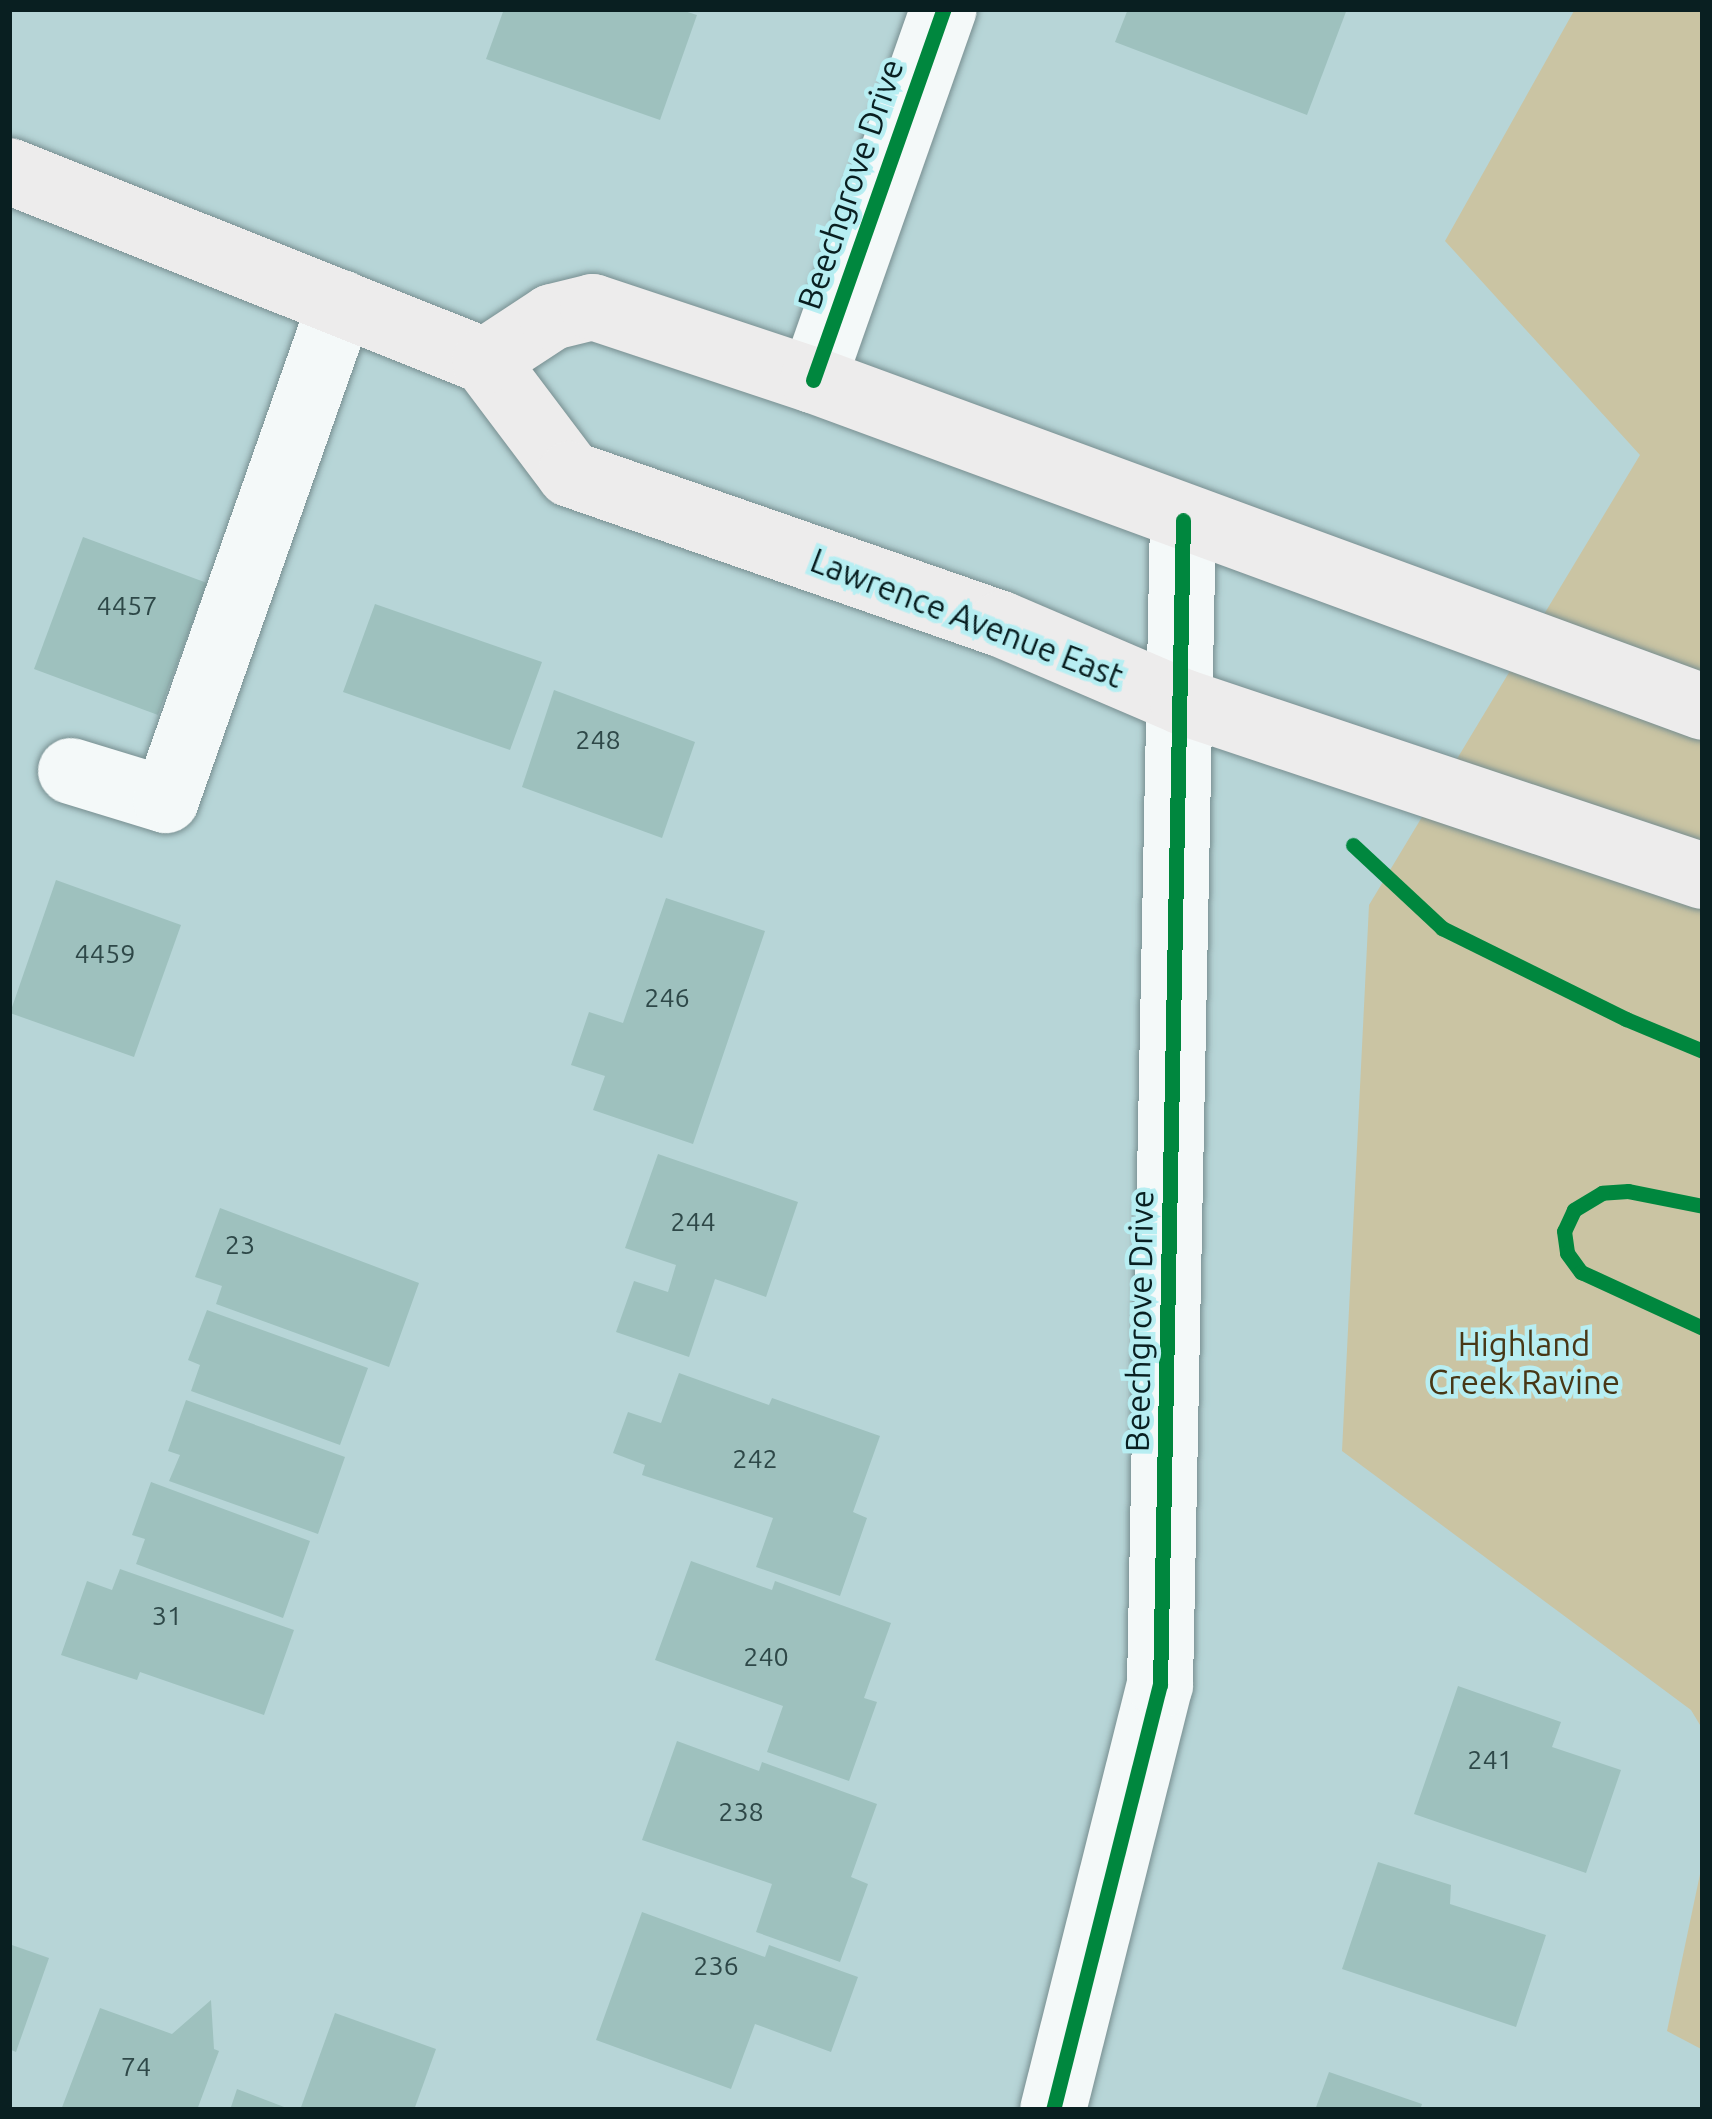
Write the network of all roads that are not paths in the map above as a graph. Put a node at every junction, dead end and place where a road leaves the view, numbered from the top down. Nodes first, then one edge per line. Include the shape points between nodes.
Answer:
1 (944, 9) edge
2 (9, 171) edge
3 (341, 304) junction
4 (485, 362) junction
5 (813, 380) junction
6 (1183, 520) junction
7 (1183, 702) junction
8 (1703, 707) edge
9 (71, 771) dead end
10 (1703, 876) edge
11 (1053, 2110) edge

1 - 5 street, Beechgrove Drive
2 - 3 main road
3 - 4 main road
3 - 9 street via 166,800
4 - 5 main road via 552,317 593,307
4 - 7 main road, Lawrence Avenue East via 570,474 1001,624
5 - 6 main road
6 - 7 street, Beechgrove Drive
6 - 8 main road
7 - 10 main road, Lawrence Avenue East
7 - 11 street, Beechgrove Drive via 1160,1685

